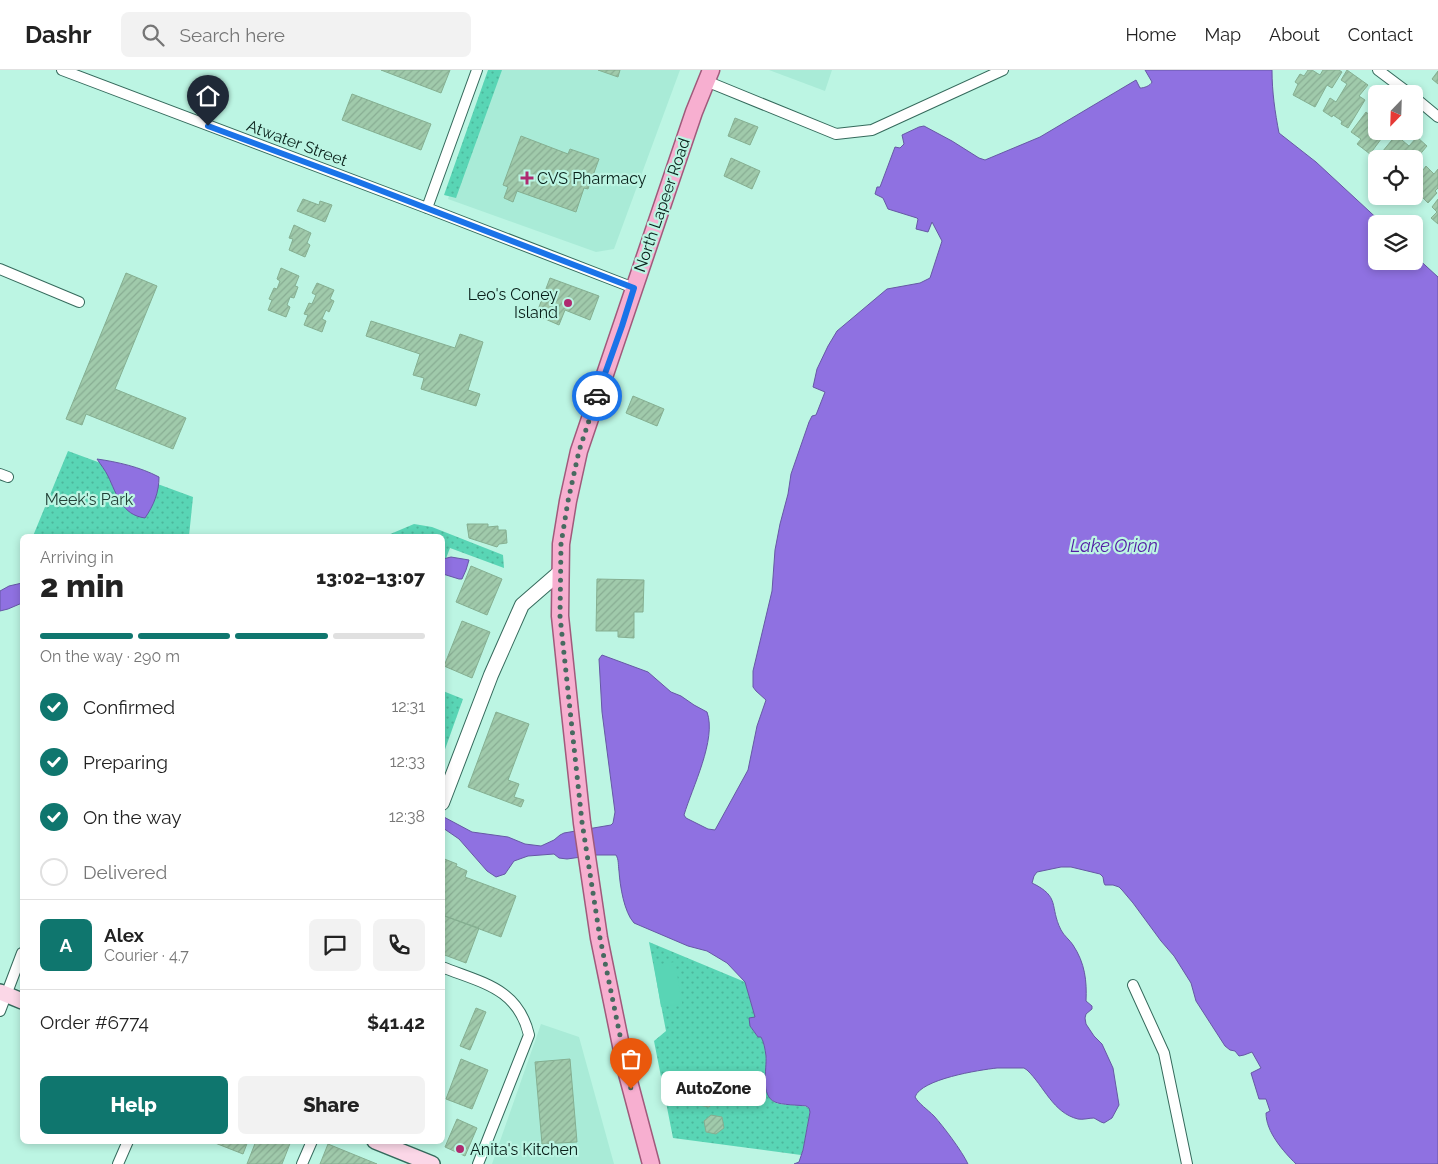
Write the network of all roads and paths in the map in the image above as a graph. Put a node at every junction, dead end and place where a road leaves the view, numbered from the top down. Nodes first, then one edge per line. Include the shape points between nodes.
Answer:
1 (62, 70) edge
2 (477, 70) edge
3 (1003, 70) edge
4 (1378, 70) edge
5 (708, 76) edge
6 (1398, 85) edge
7 (1423, 104) edge
8 (1438, 117) edge
9 (426, 208) junction
10 (0, 268) edge
11 (634, 288) junction
12 (79, 302) dead end
13 (560, 572) junction
14 (445, 797) edge
15 (20, 957) edge
16 (445, 968) edge
17 (1133, 985) dead end
18 (3, 993) edge
19 (20, 1000) edge
20 (0, 1012) edge
21 (127, 1144) edge
22 (311, 1144) edge
23 (382, 1144) edge
24 (118, 1164) edge
25 (302, 1164) edge
26 (432, 1164) edge
27 (478, 1164) edge
28 (651, 1164) edge
29 (1187, 1164) edge

1 - 9 street, Atwater Street
2 - 9 street
3 - 5 street via 872,130 836,134
4 - 6 street
5 - 11 main road, North Lapeer Road
7 - 8 street
9 - 11 street, Atwater Street
10 - 12 street
11 - 13 main road, North Lapeer Road via 579,451 561,544
13 - 14 street via 522,605 490,675
13 - 28 main road, North Lapeer Road via 560,616 589,868 626,1070
15 - 18 street
16 - 27 street via 508,996 518,1008 529,1035
17 - 29 street via 1164,1053
18 - 19 main road
18 - 20 street
21 - 24 street
22 - 25 street
23 - 26 main road

